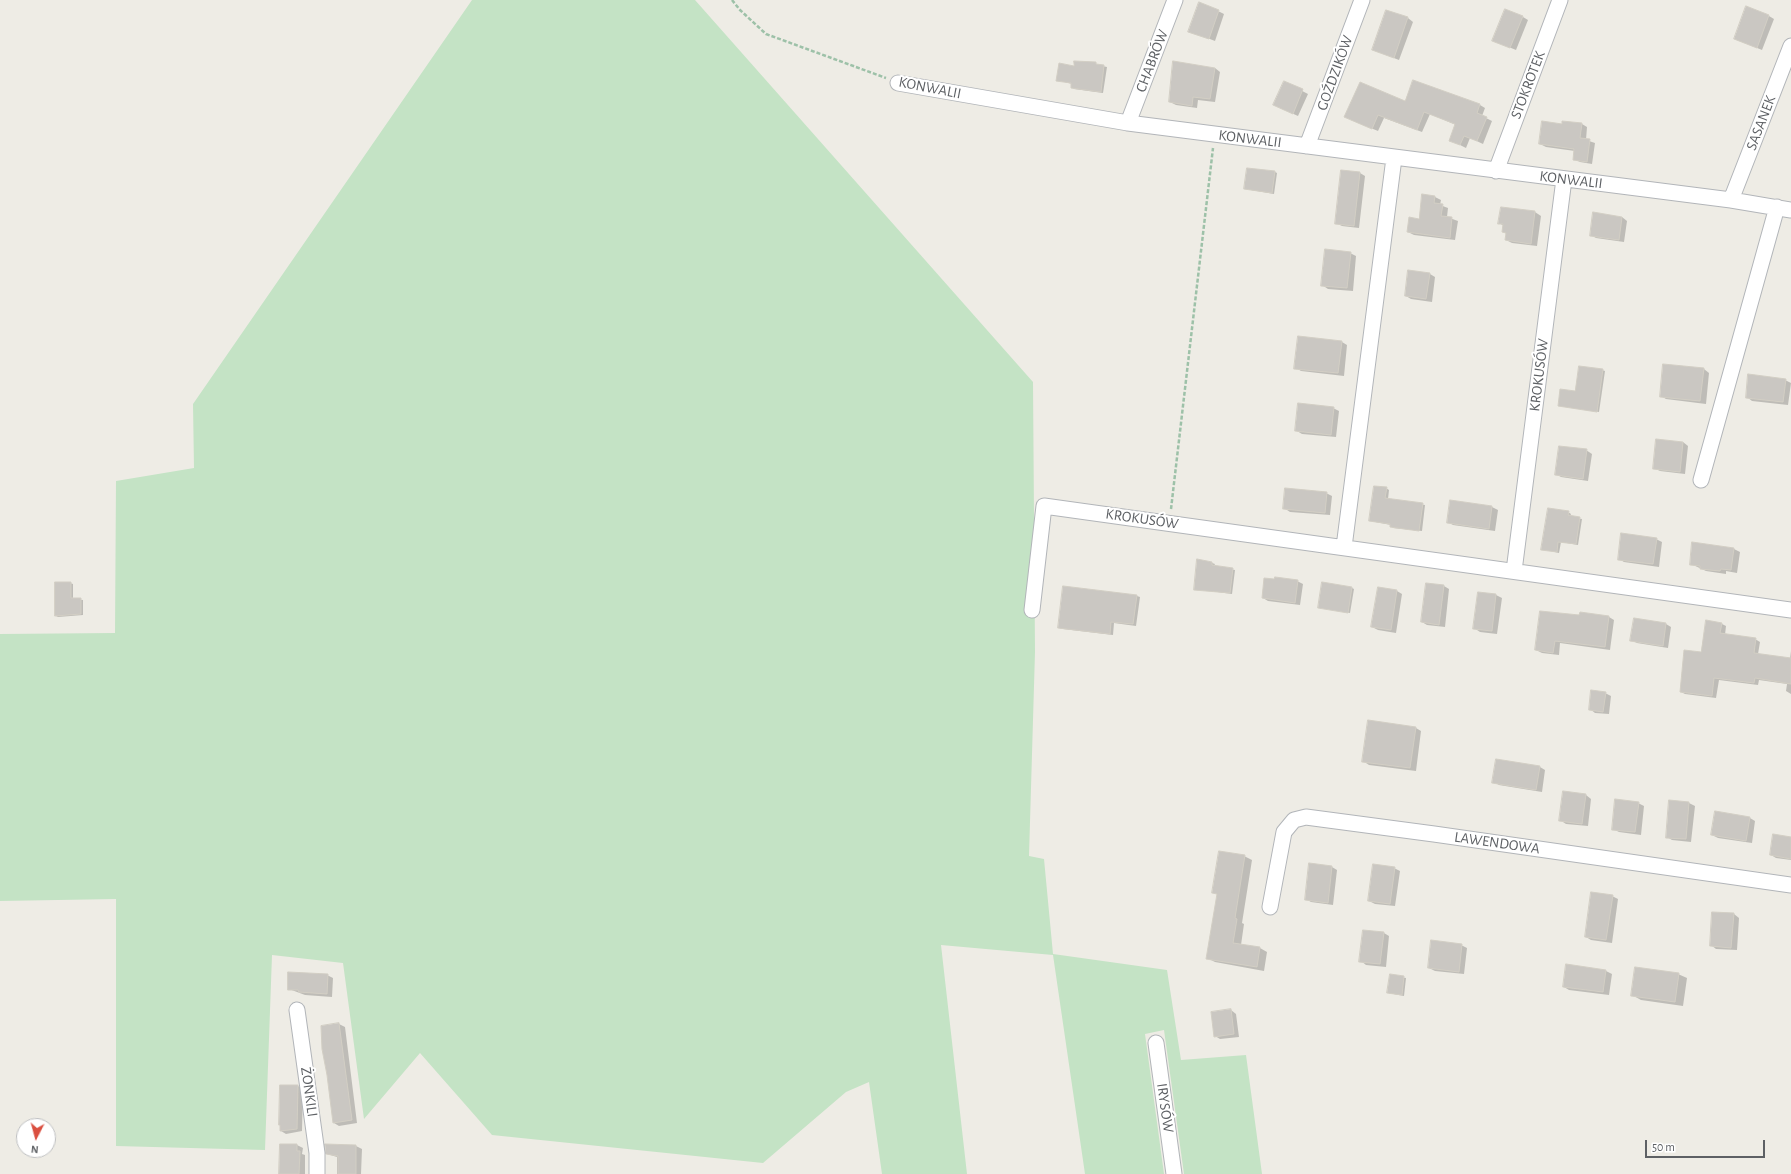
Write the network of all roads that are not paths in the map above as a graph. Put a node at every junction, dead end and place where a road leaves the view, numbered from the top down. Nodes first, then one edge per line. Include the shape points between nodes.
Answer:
1 (1175, 0) edge
2 (1362, 0) edge
3 (1560, 0) edge
4 (1791, 46) edge
5 (898, 83) road end
6 (1128, 123) junction
7 (1307, 146) junction
8 (1394, 158) junction
9 (1496, 171) junction
10 (1564, 180) junction
11 (1731, 200) junction
12 (1784, 208) edge
13 (1701, 480) dead end
14 (1344, 547) junction
15 (1514, 571) junction
16 (1032, 610) dead end
17 (1791, 610) edge
18 (1791, 885) edge
19 (1270, 907) dead end
20 (297, 1010) dead end
21 (1156, 1043) dead end
22 (317, 1174) edge
23 (1174, 1174) edge

1 - 6 street, CHABRÓW
2 - 7 street, GOŹDZIKÓW
3 - 9 street, STOKROTEK
4 - 11 street, SASANEK
5 - 6 street, KONWALII
6 - 7 street, KONWALII
7 - 8 street, KONWALII
8 - 9 street, KONWALII
8 - 14 street
9 - 10 street, KONWALII
10 - 11 street, KONWALII
10 - 15 street, KROKUSÓW
11 - 12 street, KONWALII
12 - 13 street
14 - 15 street, KROKUSÓW
14 - 16 street, KROKUSÓW via 1044,506
15 - 17 street, KROKUSÓW
18 - 19 street, LAWENDOWA via 1306,817 1294,820 1284,832
20 - 22 street, ŻONKILI via 317,1153
21 - 23 street, IRYSÓW

